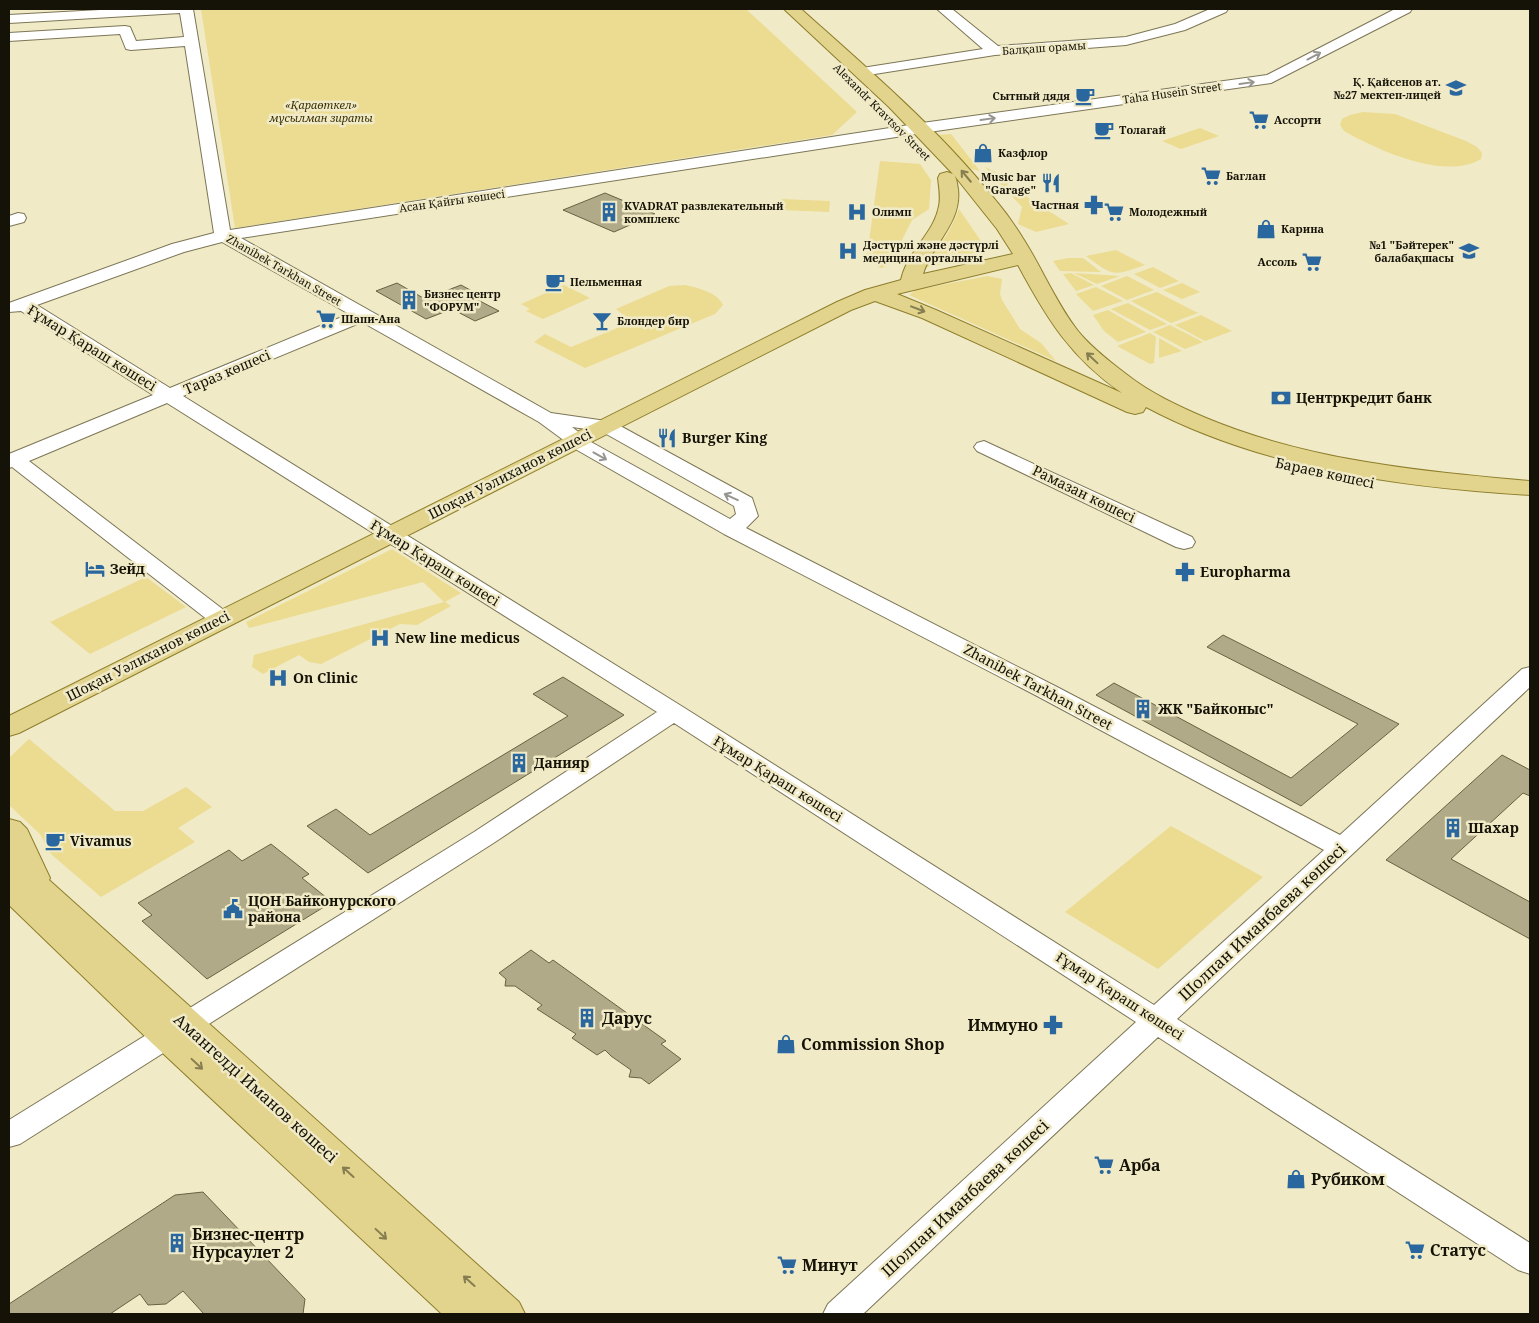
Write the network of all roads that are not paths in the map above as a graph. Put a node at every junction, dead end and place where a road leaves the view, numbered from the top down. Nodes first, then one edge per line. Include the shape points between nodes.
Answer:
1 (186, 9) edge
2 (776, 9) edge
3 (792, 9) edge
4 (944, 9) edge
5 (1221, 9) edge
6 (1405, 9) edge
7 (9, 19) edge
8 (9, 38) edge
9 (192, 41) junction
10 (995, 52) junction
11 (862, 72) junction
12 (913, 130) junction
13 (947, 178) junction
14 (968, 208) dead end
15 (224, 236) junction
16 (1008, 255) junction
17 (911, 283) junction
18 (872, 294) junction
19 (16, 307) edge
20 (362, 315) junction
21 (168, 397) junction
22 (1138, 401) junction
23 (546, 418) junction
24 (606, 426) junction
25 (576, 441) junction
26 (984, 447) dead end
27 (12, 461) edge
28 (1530, 488) edge
29 (1500, 491) junction
30 (1530, 499) edge
31 (732, 529) junction
32 (390, 535) junction
33 (1184, 542) dead end
34 (221, 619) junction
35 (1530, 674) edge
36 (48, 707) junction
37 (9, 712) edge
38 (674, 712) junction
39 (9, 727) edge
40 (9, 738) edge
41 (9, 829) edge
42 (1342, 848) junction
43 (9, 860) edge
44 (24, 888) edge
45 (1157, 1020) junction
46 (175, 1030) junction
47 (9, 1135) edge
48 (1530, 1260) edge
49 (468, 1314) edge
50 (505, 1314) edge
51 (840, 1314) edge

1 - 7 street
1 - 9 street, Zhanibek Tarkhan Street
2 - 12 main road, Alexandr Kravtsov Street
3 - 11 main road, Alexandr Kravtsov Street
4 - 10 street
5 - 10 street, Балқаш орамы via 1180,27 1126,41
12 -> 6 street, Taha Husein Street via 1271,79
8 - 9 street via 125,30 131,46
9 - 15 street, Zhanibek Tarkhan Street
10 - 11 street, Балқаш орамы
11 - 12 main road, Alexandr Kravtsov Street
12 - 13 main road, Alexandr Kravtsov Street
12 - 15 street, Асан Қайғы көшесі
16 -> 12 main road, Alexandr Kravtsov Street via 1017,243 991,207 964,173
13 - 14 main road, Alexandr Kravtsov Street
13 - 17 main road via 949,208 935,237 912,269
15 - 19 street, Асан Қайғы көшесі via 178,248
15 - 20 street, Zhanibek Tarkhan Street
16 - 17 main road, Шоқан Уәлиханов көшесі
16 - 22 main road, Alexandr Kravtsov Street via 1051,338 1093,379
17 - 18 main road, Шоқан Уәлиханов көшесі
18 -> 22 main road via 892,299
18 - 24 main road, Шоқан Уәлиханов көшесі
19 - 21 street, Ғұмар Қараш көшесі
20 - 21 street, Тараз көшесі
20 - 23 street, Zhanibek Tarkhan Street
21 - 27 street, Тараз көшесі
21 - 32 street, Ғұмар Қараш көшесі
22 - 29 main road, Бараев көшесі via 1203,439 1291,467 1398,487
23 - 24 street, Zhanibek Tarkhan Street
23 - 25 street, Zhanibek Tarkhan Street
24 - 25 main road, Шоқан Уәлиханов көшесі
31 -> 24 street, Zhanibek Tarkhan Street via 747,516 744,503
25 -> 31 street, Zhanibek Tarkhan Street
25 - 32 main road, Шоқан Уәлиханов көшесі
26 - 33 street, Рамазан көшесі
27 - 34 street
28 - 29 main road, Бараев көшесі
29 - 30 main road, Бараев көшесі
31 - 42 street, Zhanibek Tarkhan Street
32 - 34 main road, Шоқан Уәлиханов көшесі
32 - 38 street, Ғұмар Қараш көшесі
34 - 36 main road, Шоқан Уәлиханов көшесі
35 - 42 street, Шолпан Иманбаева көшесі
36 - 37 main road
36 - 39 main road, Шоқан Уәлиханов көшесі
36 - 40 main road
38 - 45 street, Ғұмар Қараш көшесі
38 - 46 street via 483,838
41 - 44 main road via 16,836
42 - 45 street, Шолпан Иманбаева көшесі
43 - 44 main road, Амангелді Иманов көшесі
44 - 46 main road, Амангелді Иманов көшесі
45 - 48 street, Ғұмар Қараш көшесі
45 - 51 street, Шолпан Иманбаева көшесі
46 - 47 street
46 -> 49 main road, Амангелді Иманов көшесі
50 -> 46 main road, Амангелді Иманов көшесі

